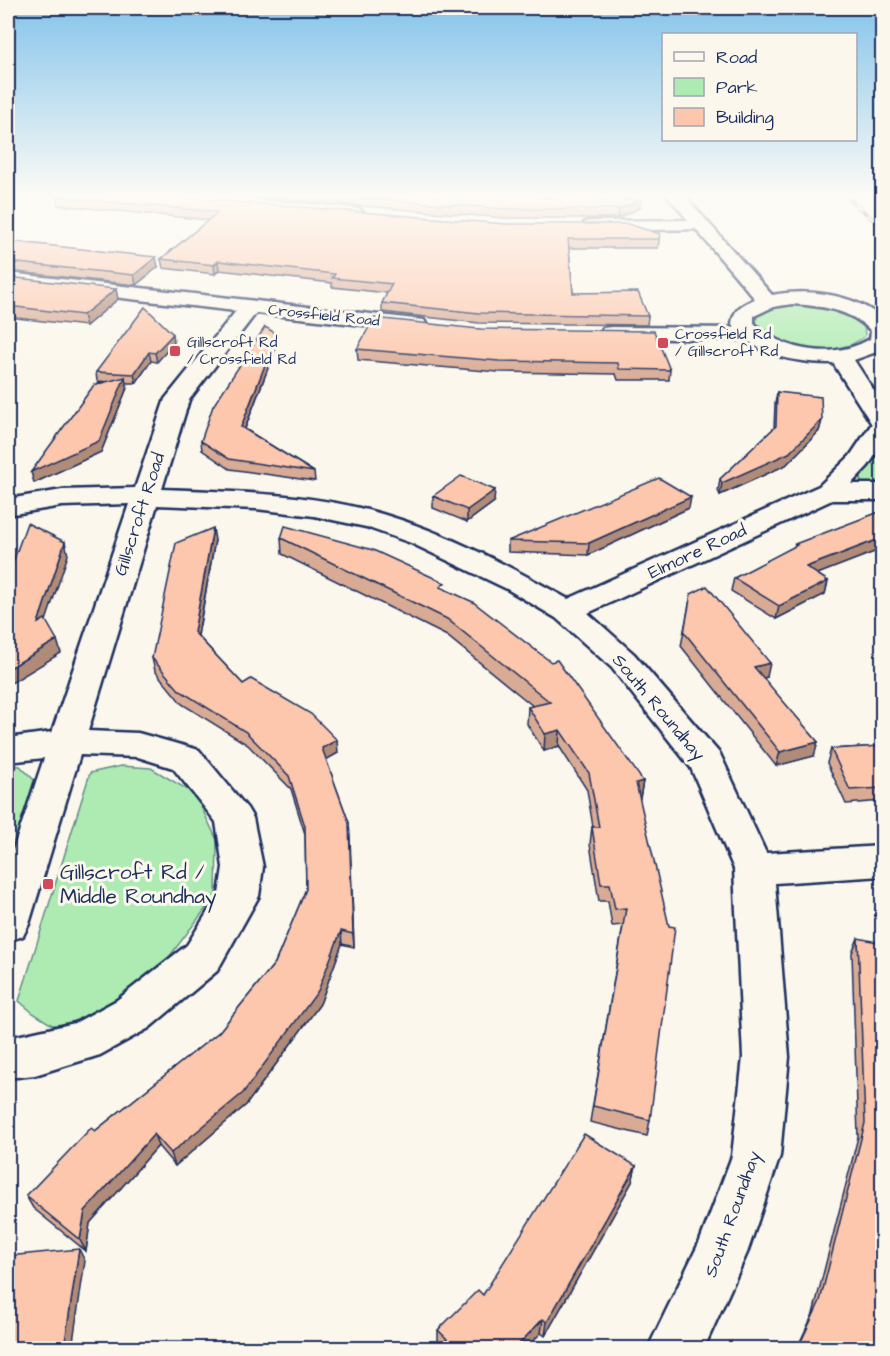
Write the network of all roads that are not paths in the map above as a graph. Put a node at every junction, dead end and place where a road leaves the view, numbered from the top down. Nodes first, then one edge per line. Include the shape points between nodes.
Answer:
1 (728, 257) edge
2 (8, 279) edge
3 (767, 301) junction
4 (250, 307) junction
5 (877, 318) edge
6 (433, 327) edge
7 (593, 333) edge
8 (750, 334) junction
9 (840, 356) junction
10 (882, 421) edge
11 (882, 427) edge
12 (828, 492) junction
13 (882, 492) edge
14 (145, 496) junction
15 (8, 507) edge
16 (567, 611) junction
17 (68, 742) junction
18 (8, 750) edge
19 (882, 861) edge
20 (754, 869) junction
21 (8, 924) edge
22 (8, 1058) edge
23 (676, 1348) edge

1 - 3 street
2 - 4 street, Crossfield Road
3 - 5 street via 814,299
3 - 8 street via 744,314 742,324
4 - 6 street, Crossfield Road
4 - 14 street, Gillscroft Road via 177,399
5 - 9 street via 882,330 880,342 865,351
7 - 8 street
8 - 9 street via 788,351
9 - 10 street
11 - 12 street, Elmore Road via 859,460
12 - 13 street, Elmore Road
12 - 16 street, Elmore Road
14 - 15 street, South Roundhay via 62,498
14 - 16 street, South Roundhay via 256,501 373,520 468,559
14 - 17 street, Gillscroft Road
16 - 20 street, South Roundhay via 623,661 707,763
17 - 18 street
17 - 21 street, Gillscroft Road
17 - 22 street via 138,745 186,759 234,818 243,867 239,896 202,958 133,1014 84,1041
19 - 20 street
20 - 23 street, South Roundhay via 766,1057 756,1156 721,1253

